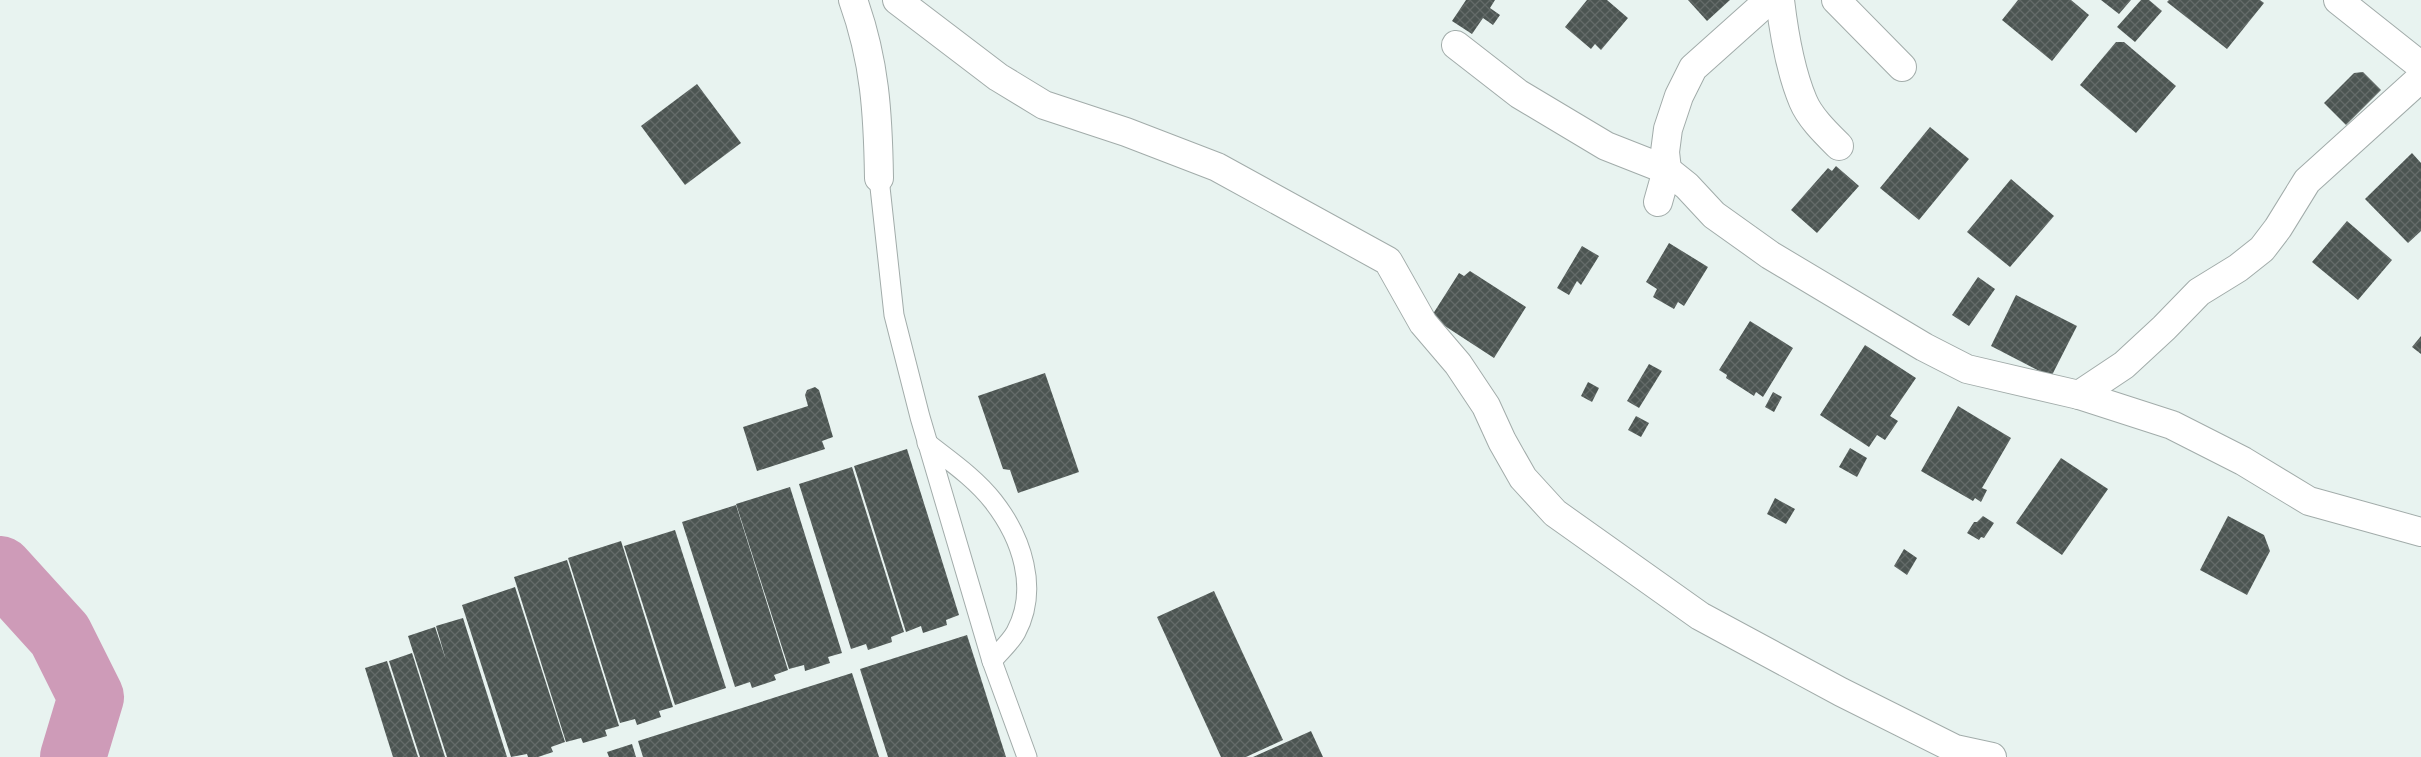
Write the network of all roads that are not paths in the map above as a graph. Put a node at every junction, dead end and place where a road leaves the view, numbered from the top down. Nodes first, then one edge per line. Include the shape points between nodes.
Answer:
1 (852, 0) edge
2 (896, 0) edge
3 (1769, 0) edge
4 (1780, 0) edge
5 (1836, 0) edge
6 (2338, 0) edge
7 (1456, 45) dead end
8 (1902, 66) dead end
9 (2421, 66) edge
10 (2421, 78) edge
11 (1839, 146) dead end
12 (1667, 170) junction
13 (880, 178) joint
14 (1658, 202) dead end
15 (2079, 395) junction
16 (927, 443) junction
17 (2421, 532) edge
18 (992, 662) junction
19 (1027, 757) edge
20 (1992, 757) edge

1 - 13 street via 865,34 878,108
2 - 20 street via 998,77 1044,105 1217,167 1388,261 1423,323 1458,364 1486,406 1523,478 1555,513 1700,616 1955,749
3 - 12 street via 1693,68 1668,129 1664,152
4 - 11 street via 1792,65 1804,103
5 - 8 street
6 - 9 street
7 - 12 street via 1519,94 1606,146
10 - 15 street via 2307,181 2262,249 2199,292 2124,365
12 - 14 street
12 - 15 street via 1687,186 1714,216 1770,255 1924,347 1968,369
13 - 16 lane via 894,315
15 - 17 street via 2172,425 2243,461 2309,501
16 - 18 lane
16 - 18 lane via 962,470 993,501 1016,538 1026,574 1027,605 1015,633
18 - 19 lane

